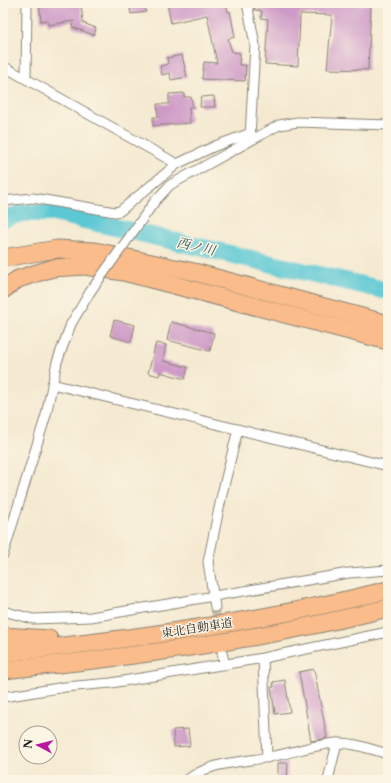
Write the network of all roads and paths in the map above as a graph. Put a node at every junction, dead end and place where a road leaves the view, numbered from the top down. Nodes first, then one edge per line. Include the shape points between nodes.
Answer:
1 (27, 3) edge
2 (247, 3) edge
3 (3, 66) edge
4 (26, 79) junction
5 (388, 125) edge
6 (251, 136) junction
7 (177, 164) junction
8 (3, 201) edge
9 (22, 254) junction
10 (3, 258) edge
11 (3, 267) edge
12 (3, 290) edge
13 (388, 324) edge
14 (388, 341) edge
15 (52, 384) junction
16 (238, 429) junction
17 (388, 466) edge
18 (3, 555) edge
19 (388, 570) edge
20 (388, 590) edge
21 (213, 595) junction
22 (215, 607) tunnel mouth
23 (388, 608) edge
24 (3, 611) edge
25 (260, 618) junction
26 (388, 632) edge
27 (3, 636) edge
28 (3, 653) edge
29 (222, 653) tunnel mouth
30 (128, 656) junction
31 (263, 658) junction
32 (225, 665) junction
33 (3, 670) edge
34 (3, 679) edge
35 (3, 697) edge
36 (337, 743) junction
37 (388, 754) edge
38 (267, 758) junction
39 (188, 780) edge
40 (328, 780) edge

1 - 4 street
2 - 6 street via 255,45
3 - 4 street
4 - 7 street
5 - 6 street via 290,122
6 - 7 street via 214,146
6 - 15 street, bridge via 230,153 170,185 155,201 90,292 71,324
7 - 8 street via 120,211 33,198
9 - 10 highway
9 - 11 highway
9 - 13 highway via 57,248 125,256 267,290
12 - 14 highway via 18,279 53,268 85,266 124,272
15 - 16 street
15 - 18 street via 46,416
16 - 17 street
16 - 21 street via 208,562
19 - 21 street via 349,573
20 - 25 highway, 東北自動車道
21 - 22 street
21 - 24 street via 91,617 33,619
23 - 30 highway, 東北自動車道 via 305,627
25 - 27 highway via 47,639
25 - 28 highway, 東北自動車道 via 129,638
26 - 31 street
29 - 32 street
30 - 33 highway, 東北自動車道
30 - 34 highway via 70,669
31 - 32 street
31 - 38 street
32 - 35 street
36 - 37 street
36 - 38 street
36 - 40 street
38 - 39 street via 216,765 199,771

